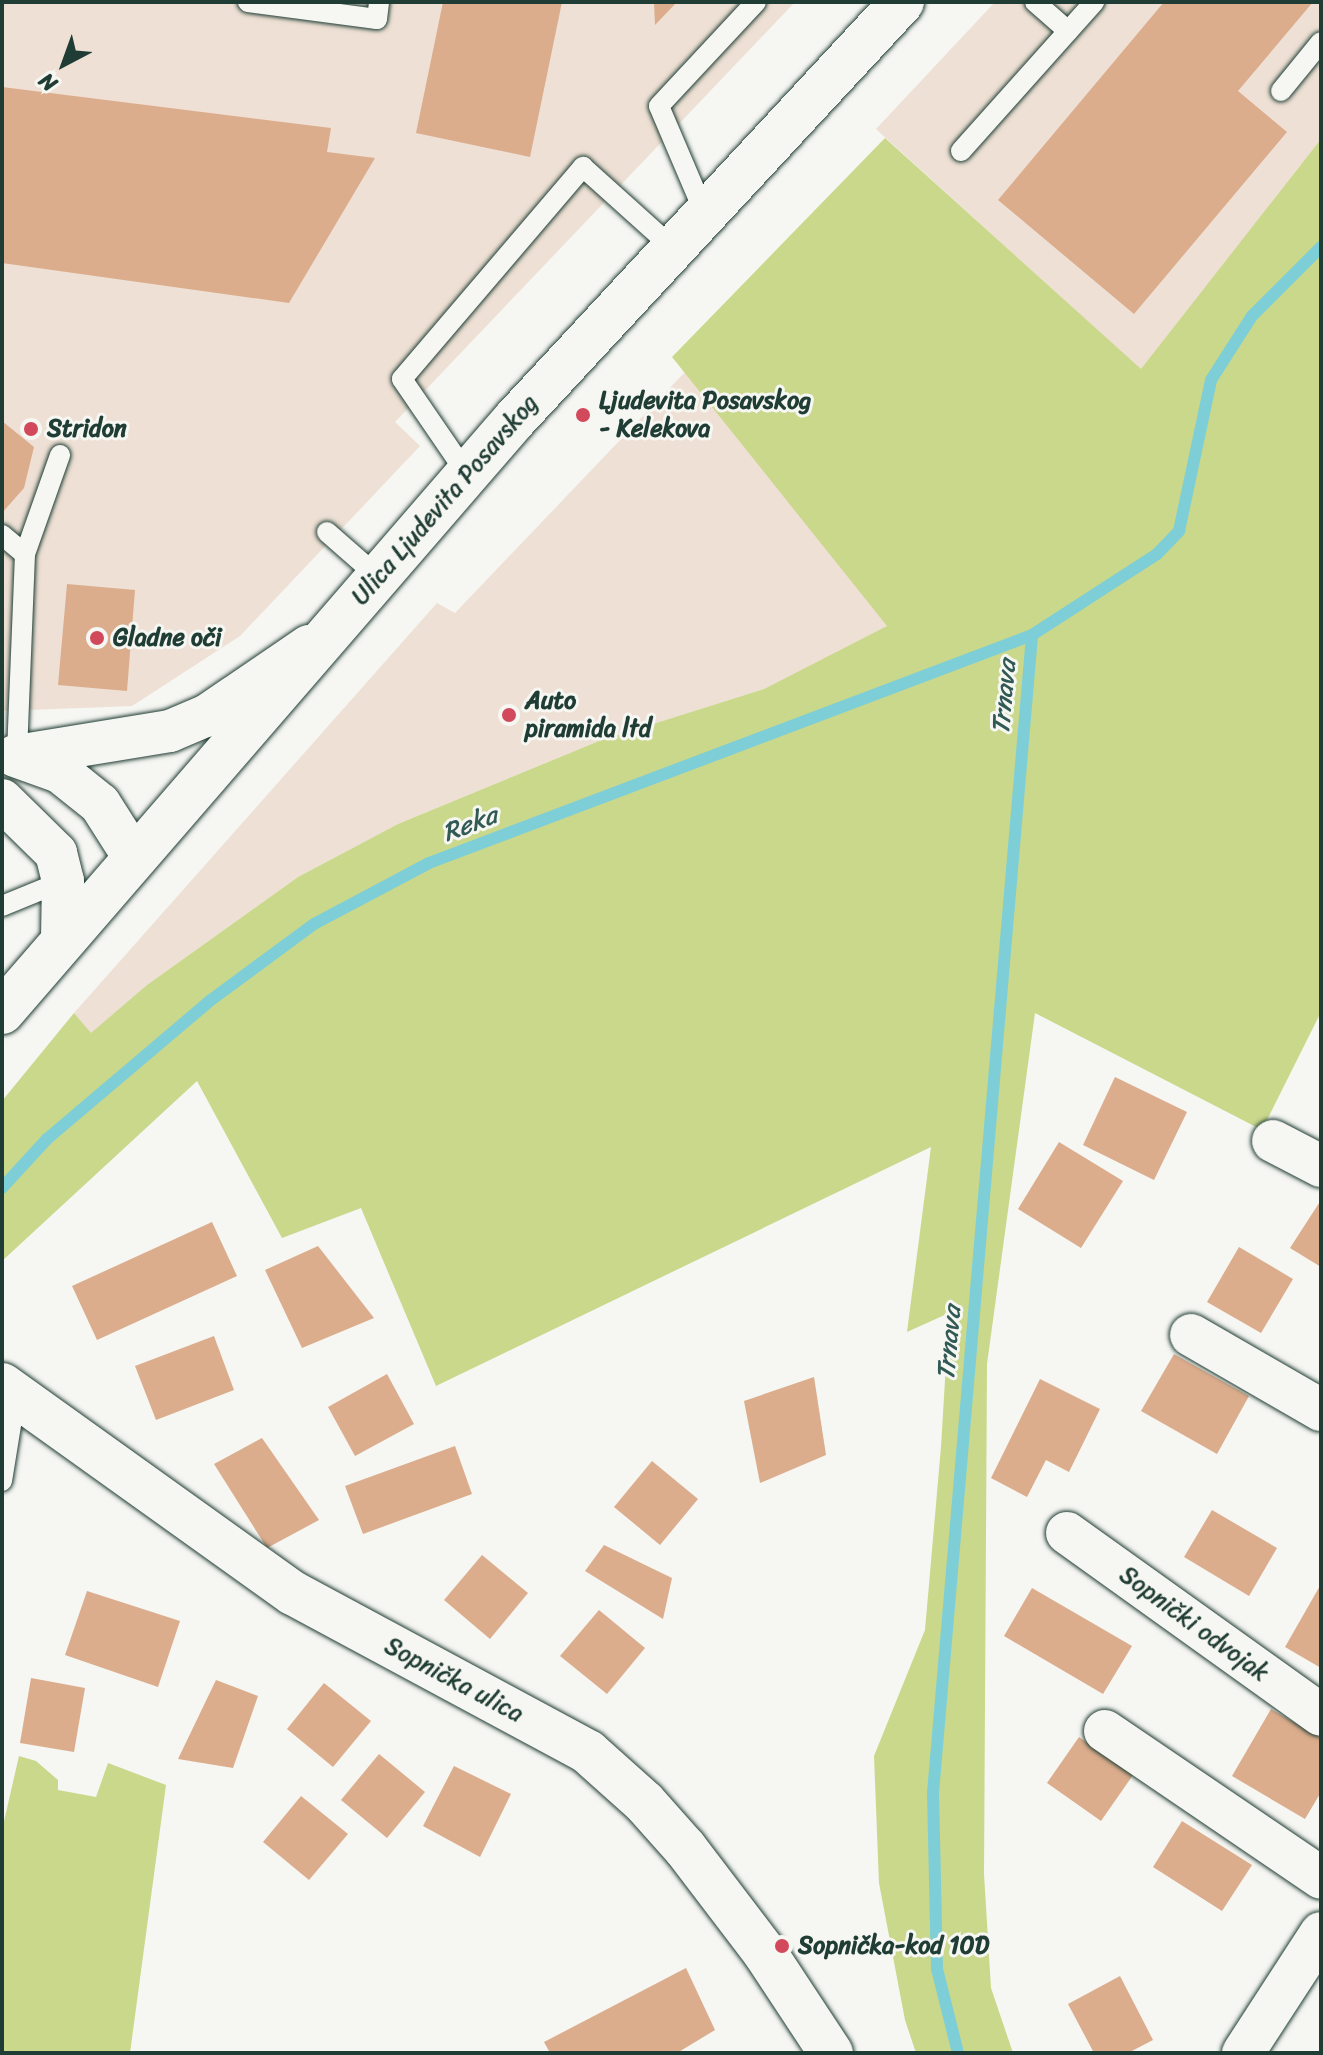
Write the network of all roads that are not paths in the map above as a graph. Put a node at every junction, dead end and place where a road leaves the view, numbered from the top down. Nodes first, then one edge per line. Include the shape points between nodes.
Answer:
1 (248, 2) edge
2 (379, 2) edge
3 (756, 2) edge
4 (902, 2) edge
5 (1035, 2) edge
6 (1094, 2) edge
7 (1068, 31) junction
8 (1321, 42) edge
9 (1281, 91) dead end
10 (961, 151) dead end
11 (705, 214) junction
12 (673, 248) junction
13 (60, 455) dead end
14 (467, 474) junction
15 (327, 532) dead end
16 (2, 535) edge
17 (25, 554) junction
18 (377, 576) junction
19 (327, 635) junction
20 (9, 755) edge
21 (2, 800) edge
22 (133, 856) junction
23 (63, 881) junction
24 (2, 906) edge
25 (62, 939) junction
26 (2, 1012) edge
27 (1273, 1141) dead end
28 (1321, 1166) edge
29 (1191, 1335) dead end
30 (9, 1389) edge
31 (1321, 1410) edge
32 (2, 1481) edge
33 (1067, 1533) dead end
34 (1321, 1715) edge
35 (1105, 1731) dead end
36 (1321, 1878) edge
37 (1321, 1933) edge
38 (831, 2053) edge
39 (1243, 2053) edge

1 - 2 lane via 377,19
3 - 11 lane via 659,106
4 - 11 main road, Ulica Ljudevita Posavskog
5 - 7 lane
6 - 7 lane
7 - 10 lane
8 - 9 lane
11 - 12 main road, Ulica Ljudevita Posavskog
12 - 14 main road, Ulica Ljudevita Posavskog
12 - 14 lane via 583,167 402,379
13 - 17 lane
14 - 18 main road, Ulica Ljudevita Posavskog
15 - 18 lane
16 - 17 lane
17 - 20 lane
18 - 19 main road, Ulica Ljudevita Posavskog
19 - 20 street via 206,716 170,731
19 - 22 main road, Ulica Ljudevita Posavskog
20 - 22 street via 60,772 100,804
21 - 23 street via 56,853
22 - 25 main road, Ulica Ljudevita Posavskog
23 - 24 lane
23 - 25 street
25 - 26 main road, Ulica Ljudevita Posavskog
27 - 28 street
29 - 31 street
30 - 32 lane
30 - 38 main road, Sopnička ulica via 293,1593 588,1752 685,1848 765,1953
33 - 34 street, Sopnički odvojak
35 - 36 street
37 - 39 street

